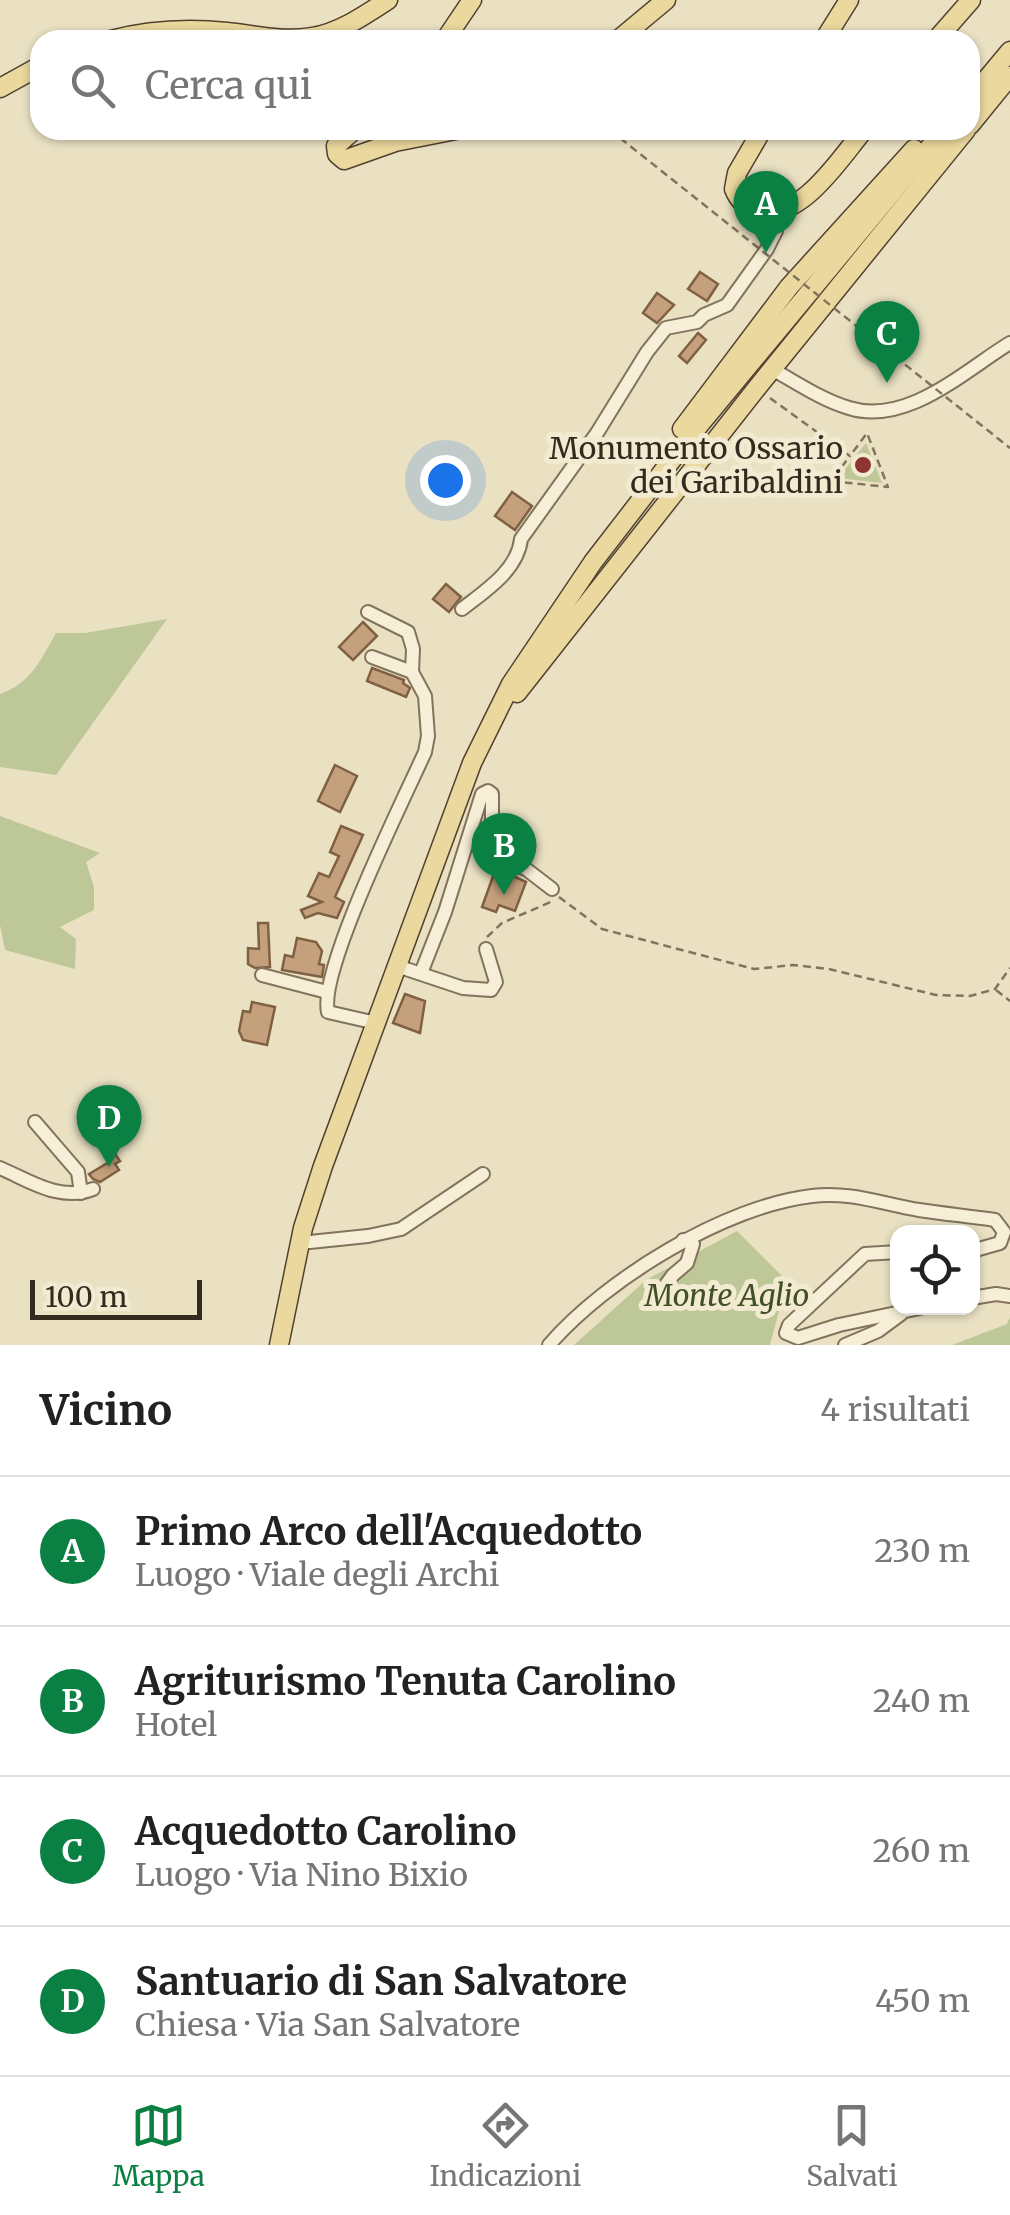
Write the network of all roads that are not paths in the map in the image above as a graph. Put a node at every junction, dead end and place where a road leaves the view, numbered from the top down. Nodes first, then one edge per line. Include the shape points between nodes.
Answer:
1 (388, 0) edge
2 (472, 0) edge
3 (666, 0) edge
4 (849, 0) edge
5 (971, 0) edge
6 (331, 30) edge
7 (452, 30) edge
8 (630, 30) edge
9 (830, 30) edge
10 (945, 30) edge
11 (1010, 49) edge
12 (30, 72) edge
13 (1010, 77) edge
14 (980, 78) edge
15 (980, 86) edge
16 (0, 88) edge
17 (980, 113) edge
18 (343, 140) edge
19 (405, 140) edge
20 (756, 140) edge
21 (856, 140) edge
22 (922, 140) edge
23 (936, 140) edge
24 (958, 140) edge
25 (775, 212) junction
26 (1010, 343) edge
27 (1003, 352) edge
28 (772, 369) junction
29 (593, 562) junction
30 (462, 610) dead end
31 (368, 612) dead end
32 (372, 658) dead end
33 (412, 672) junction
34 (490, 729) junction
35 (556, 893) road end
36 (486, 948) road end
37 (397, 966) junction
38 (420, 973) junction
39 (262, 975) dead end
40 (327, 992) junction
41 (376, 1023) junction
42 (35, 1122) dead end
43 (0, 1168) edge
44 (484, 1174) dead end
45 (1004, 1223) edge
46 (682, 1240) junction
47 (300, 1243) junction
48 (980, 1249) edge
49 (890, 1252) edge
50 (1010, 1296) edge
51 (980, 1297) edge
52 (656, 1300) dead end
53 (890, 1314) edge
54 (903, 1315) edge
55 (279, 1345) edge
56 (548, 1345) edge
57 (844, 1345) edge

1 - 6 main road
2 - 7 main road
3 - 8 main road
4 - 9 main road
5 - 10 main road
11 - 14 main road
11 - 15 main road
12 - 16 main road
13 - 17 main road
18 - 19 main road via 336,146 344,160
20 - 25 main road via 734,189 747,206
21 - 25 main road via 820,184
22 - 29 main road via 789,287
23 - 29 main road
24 - 28 main road
25 - 30 street via 767,249 727,305 666,328 521,539 520,552
26 - 27 street
27 - 28 street via 886,412 840,405
28 - 34 main road
29 - 34 main road via 511,684
31 - 33 street via 408,632
32 - 33 street
33 - 40 street via 425,696 426,752 350,920
34 - 37 main road
35 - 38 street via 495,856 492,794 482,794
36 - 38 street via 496,982 490,990
37 - 38 street
37 - 41 main road
39 - 40 street
40 - 41 street via 328,1012
41 - 47 main road
42 - 43 street via 87,1191 48,1190
44 - 47 street via 401,1229
45 - 46 street via 814,1195 772,1204
45 - 48 street via 1000,1243
46 - 52 street via 693,1244 692,1254
46 - 56 street
47 - 55 main road
49 - 53 street via 865,1254 786,1333 798,1338
50 - 51 street
54 - 57 street

